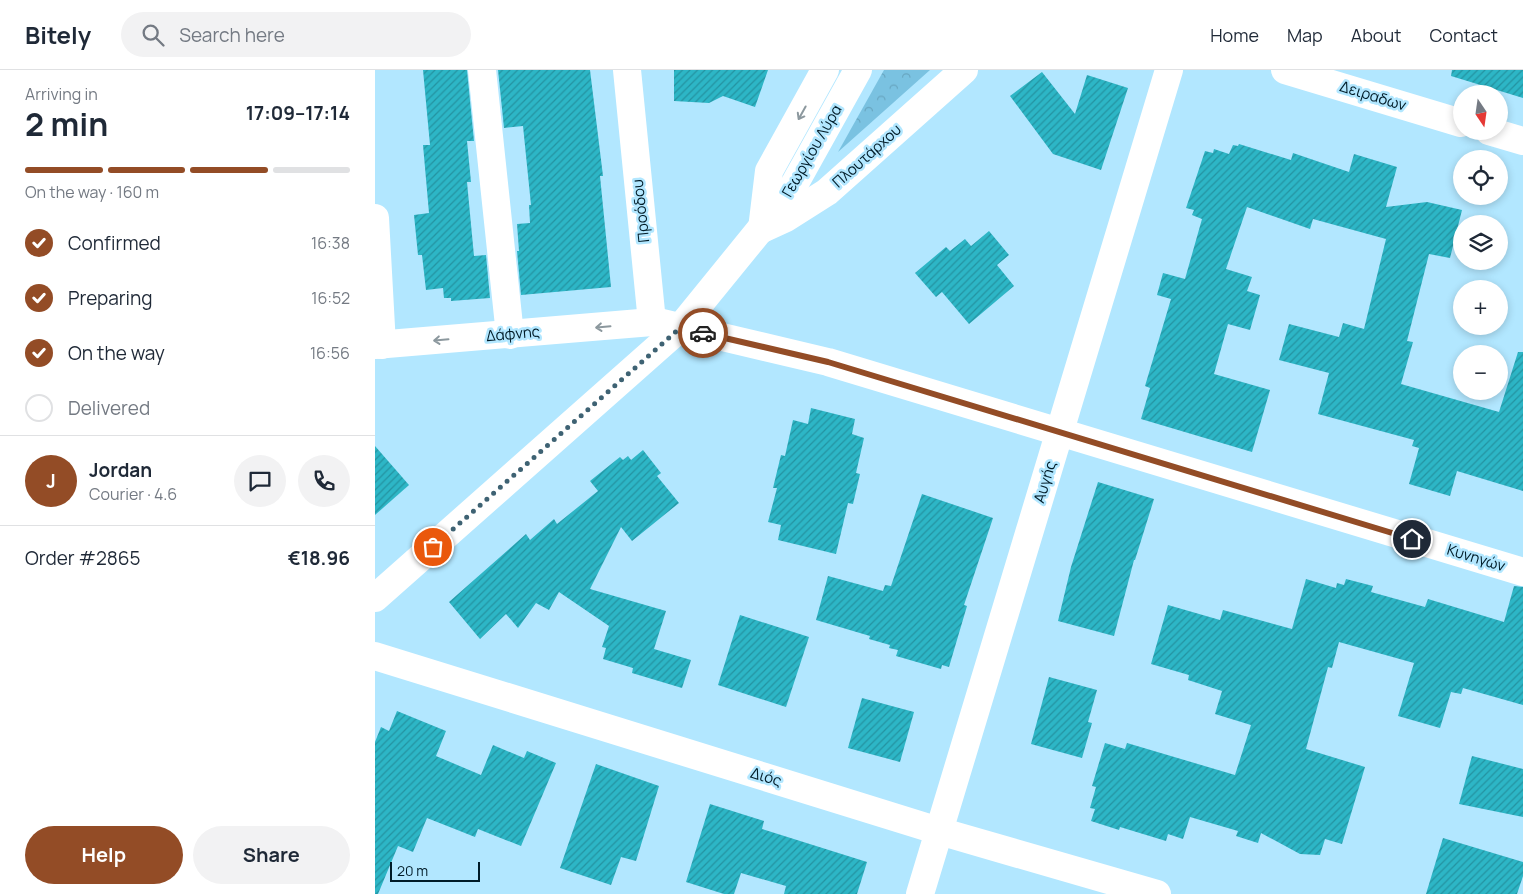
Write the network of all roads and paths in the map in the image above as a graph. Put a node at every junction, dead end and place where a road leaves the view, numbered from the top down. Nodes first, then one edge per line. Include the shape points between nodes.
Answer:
1 (481, 70) edge
2 (627, 70) edge
3 (825, 70) edge
4 (859, 70) edge
5 (964, 70) edge
6 (1169, 70) edge
7 (1285, 70) edge
8 (1453, 121) edge
9 (1508, 137) edge
10 (1523, 142) edge
11 (375, 218) edge
12 (762, 229) junction
13 (652, 322) junction
14 (680, 328) junction
15 (510, 335) junction
16 (378, 345) edge
17 (1060, 433) junction
18 (1523, 572) edge
19 (375, 598) edge
20 (375, 656) edge
21 (939, 831) junction
22 (920, 894) edge
23 (1157, 894) edge

1 - 15 street
2 - 13 street, Προόδου
3 -> 12 street, Γεωργίου Λύρα via 769,171
4 - 12 street, Γεωργίου Λύρα via 789,194
5 - 12 street, Πλουτάρχου via 827,192
6 - 17 street, Αυγής
7 - 8 street, Δειραδων
9 - 10 street
11 - 16 street
12 - 14 street, Γεωργίου Λύρα
13 - 14 street
13 -> 15 street, Δάφνης
14 - 17 street, Κυνηγών via 828,362
14 - 19 street, Γεωργίου Λύρα
15 -> 16 street, Δάφνης
17 - 18 street, Κυνηγών
17 - 21 street, Αυγής
20 - 21 street, Διός
21 - 22 street, Αυγής
21 - 23 street, Διός

